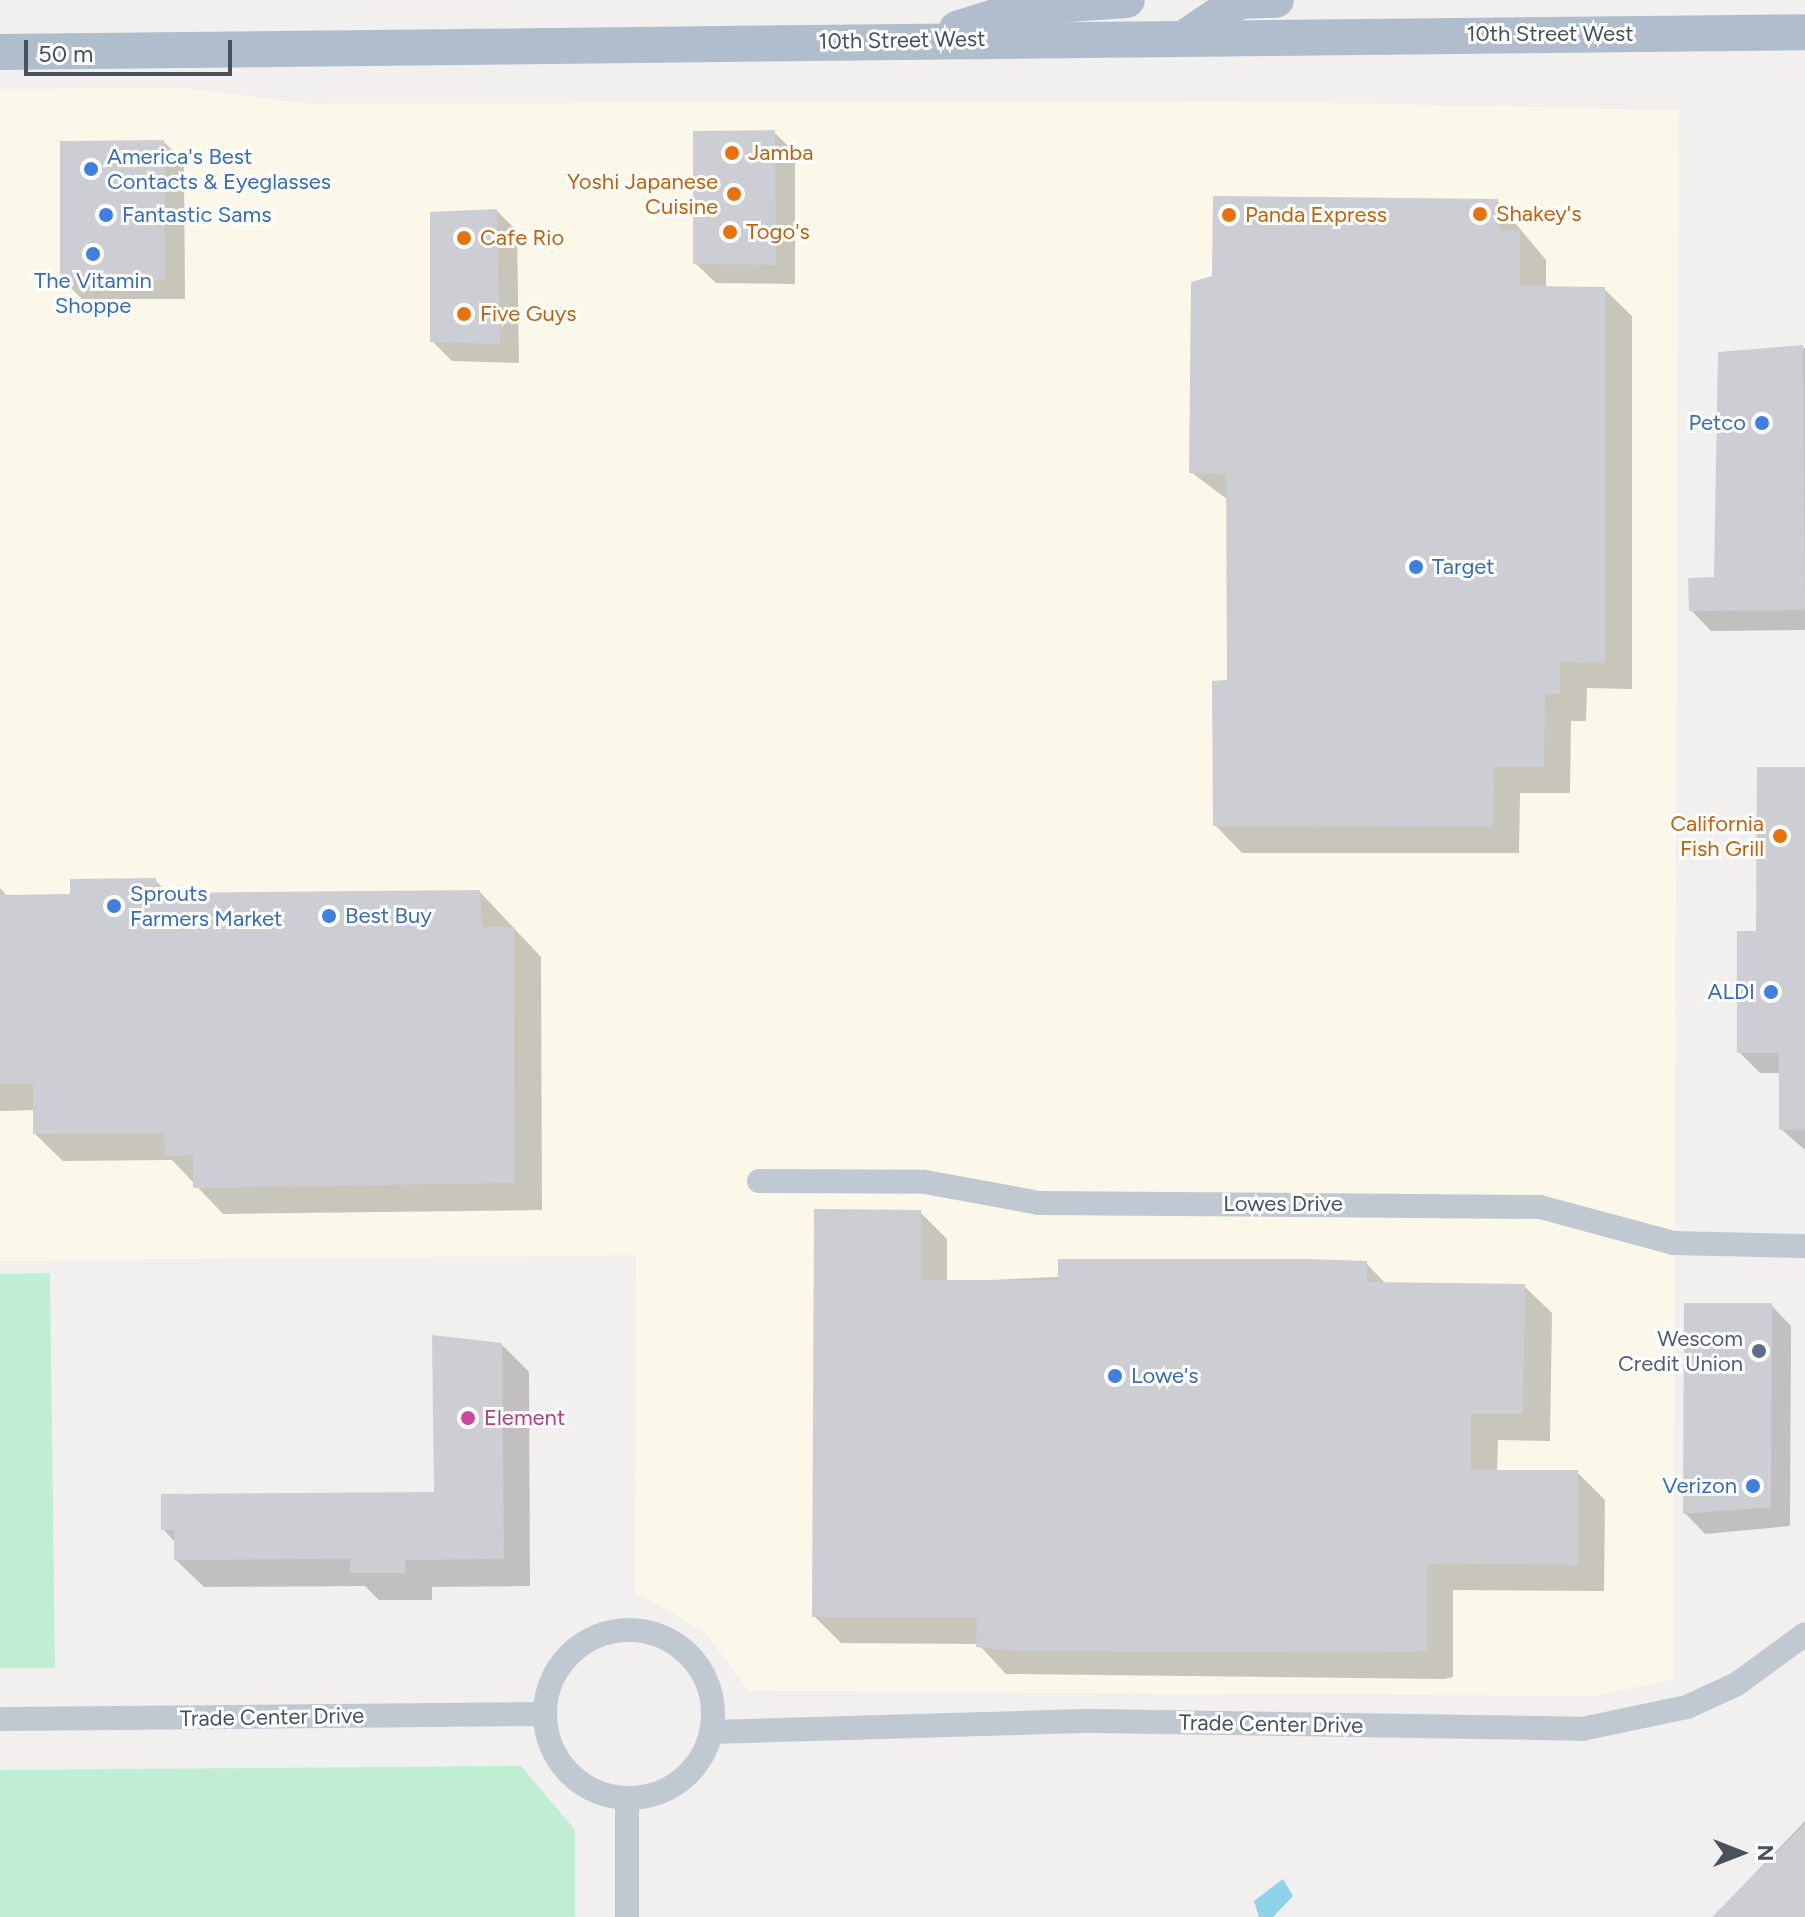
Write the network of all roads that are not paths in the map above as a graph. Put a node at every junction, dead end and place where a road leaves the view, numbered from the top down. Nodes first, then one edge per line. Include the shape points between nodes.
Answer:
1 (1127, 0) edge
2 (1276, 0) edge
3 (1805, 32) edge
4 (1186, 37) junction
5 (926, 40) junction
6 (0, 52) edge
7 (759, 1181) dead end
8 (1805, 1246) edge
9 (1805, 1634) edge
10 (544, 1714) junction
11 (0, 1719) edge
12 (712, 1732) junction
13 (627, 1799) junction
14 (627, 1917) edge

1 - 5 main road via 1026,7
2 - 4 main road via 1239,1
3 - 4 main road, 10th Street West
4 - 5 main road, 10th Street West
5 - 6 main road, 10th Street West
7 - 8 street, Lowes Drive via 925,1182 1039,1203 1540,1207 1673,1243
9 - 12 street, Trade Center Drive via 1737,1684 1687,1707 1582,1729 1093,1721
10 - 11 street, Trade Center Drive
10 - 12 street via 549,1686 574,1651 613,1631 642,1630 688,1653 705,1677
10 - 13 street via 564,1769 586,1788
12 - 13 street via 681,1781
13 - 14 street

